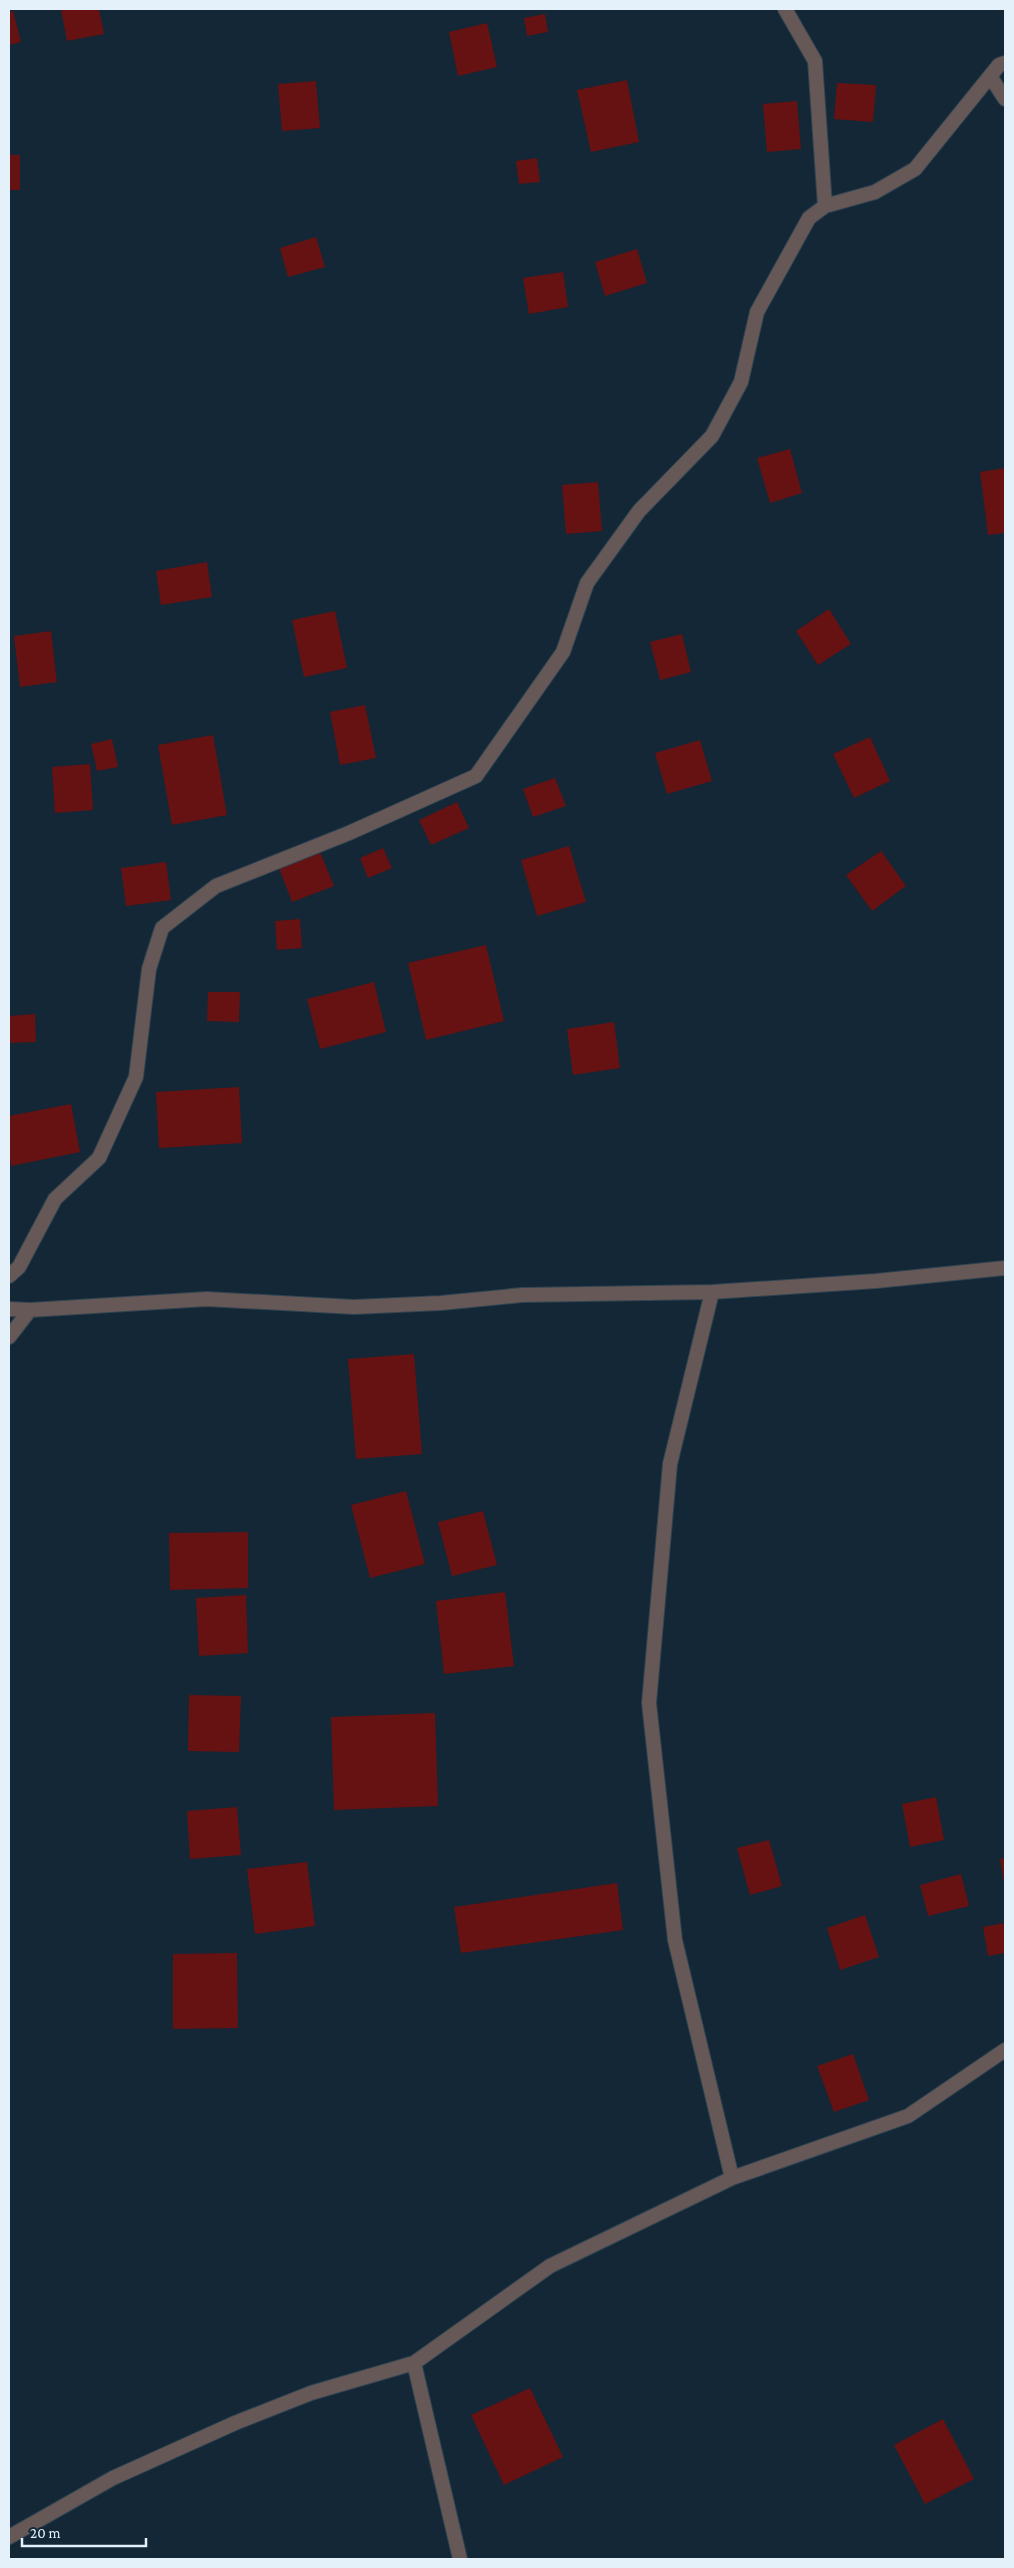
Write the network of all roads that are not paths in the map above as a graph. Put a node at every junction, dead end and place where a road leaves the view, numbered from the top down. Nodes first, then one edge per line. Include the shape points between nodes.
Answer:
1 (785, 9) edge
2 (1005, 63) edge
3 (990, 76) junction
4 (1005, 99) edge
5 (825, 206) junction
6 (1005, 1268) edge
7 (9, 1276) edge
8 (712, 1292) junction
9 (9, 1309) edge
10 (30, 1310) junction
11 (9, 1337) edge
12 (1005, 2050) edge
13 (732, 2178) junction
14 (414, 2362) junction
15 (9, 2537) edge
16 (460, 2559) edge

1 - 5 street via 815,61
2 - 3 street
3 - 4 street
3 - 5 street via 915,169 875,192
5 - 7 street via 809,218 757,312 741,382 712,436 639,511 587,582 564,652 476,776 349,833 216,886 162,928 149,969 136,1078 99,1158 55,1199 19,1267
6 - 8 street
8 - 10 street via 522,1295 354,1307 207,1299
8 - 13 street via 670,1464 648,1703 675,1940
9 - 10 street
10 - 11 street
12 - 13 street via 908,2116
13 - 14 street via 550,2266
14 - 15 street via 311,2393 235,2423 113,2478
14 - 16 street

